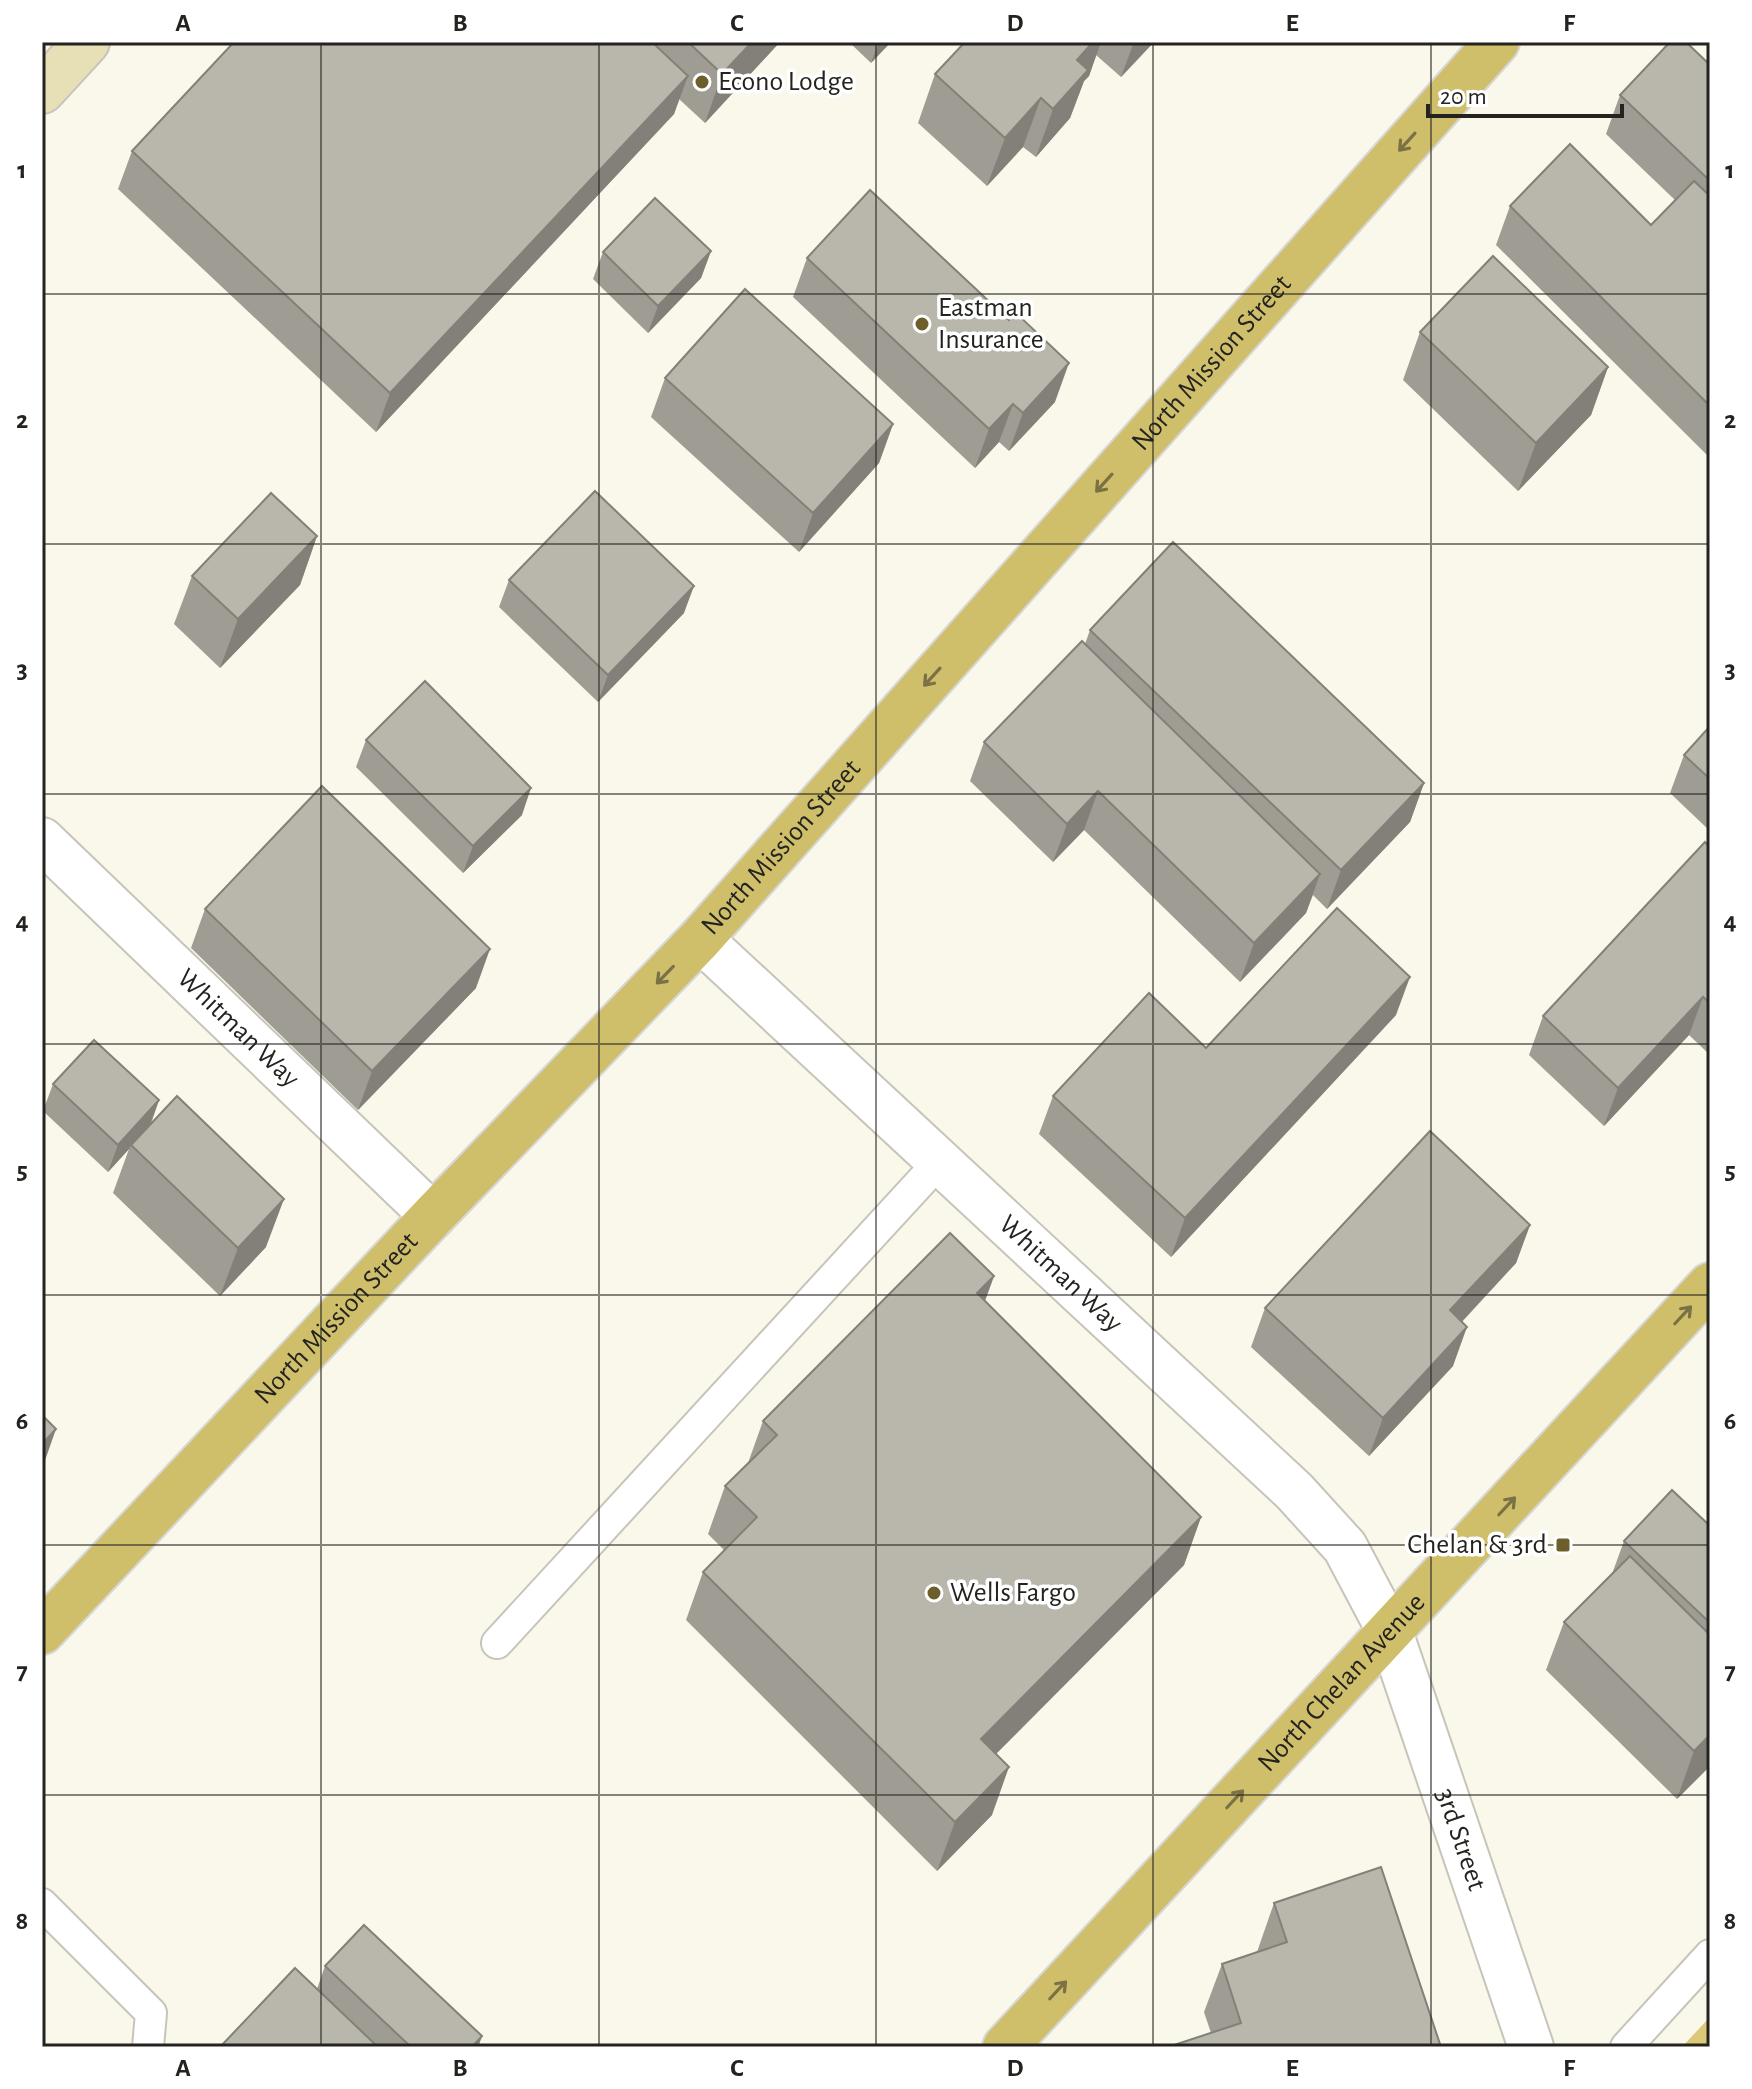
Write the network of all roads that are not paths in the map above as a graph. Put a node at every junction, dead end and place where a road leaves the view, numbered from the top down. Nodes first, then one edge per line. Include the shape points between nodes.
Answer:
1 (87, 42) edge
2 (1497, 42) edge
3 (42, 91) edge
4 (42, 840) edge
5 (700, 939) junction
6 (940, 1161) junction
7 (433, 1216) junction
8 (1710, 1285) edge
9 (42, 1632) edge
10 (1390, 1632) junction
11 (497, 1643) dead end
12 (42, 1904) edge
13 (1710, 1955) edge
14 (148, 2047) edge
15 (1005, 2047) edge
16 (1531, 2047) edge
17 (1626, 2047) edge

1 - 3 main road
2 -> 5 main road, North Mission Street
4 - 7 street, Whitman Way
5 - 6 street, Whitman Way
5 -> 7 main road, North Mission Street
6 - 10 street, Whitman Way via 1294,1491 1345,1547
6 - 11 lane
7 - 9 main road, North Mission Street
10 -> 8 main road, North Chelan Avenue
15 -> 10 main road, North Chelan Avenue
10 - 16 street, 3rd Street
12 - 14 lane via 151,2013
13 - 17 lane

